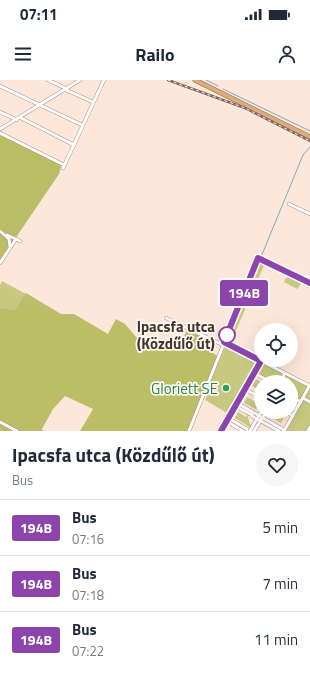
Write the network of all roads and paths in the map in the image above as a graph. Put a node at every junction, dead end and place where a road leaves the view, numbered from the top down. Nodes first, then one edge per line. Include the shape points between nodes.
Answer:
1 (48, 80) edge
2 (80, 80) edge
3 (104, 80) edge
4 (195, 80) edge
5 (0, 86) edge
6 (67, 89) junction
7 (93, 102) junction
8 (42, 105) junction
9 (0, 112) edge
10 (19, 119) junction
11 (82, 125) junction
12 (0, 129) edge
13 (0, 133) edge
14 (310, 137) edge
15 (74, 145) junction
16 (289, 204) dead end
17 (310, 214) edge
18 (0, 231) edge
19 (7, 235) junction
20 (10, 247) junction
21 (0, 263) edge
22 (310, 283) edge
23 (166, 318) dead end
24 (224, 343) junction
25 (254, 358) edge
26 (258, 367) edge
27 (272, 367) edge
28 (254, 373) junction
29 (284, 373) joint
30 (258, 375) edge
31 (310, 385) edge
32 (245, 389) junction
33 (254, 394) edge
34 (304, 398) junction
35 (298, 400) edge
36 (301, 402) junction
37 (310, 402) edge
38 (236, 404) junction
39 (298, 407) edge
40 (253, 415) joint
41 (291, 419) edge
42 (227, 420) junction
43 (265, 421) junction
44 (0, 422) edge
45 (255, 426) edge
46 (236, 427) junction
47 (310, 427) edge
48 (17, 431) edge
49 (189, 431) edge
50 (221, 431) edge
51 (234, 431) edge
52 (243, 431) edge
53 (249, 431) edge
54 (279, 431) edge
55 (284, 431) edge
56 (308, 431) edge

1 - 6 street
2 - 6 street
3 - 7 street
4 - 14 main road
5 - 8 street
6 - 7 street
6 - 8 street
7 - 11 street
8 - 10 street
8 - 11 street
9 - 10 street
10 - 12 street
10 - 15 street
11 - 15 street
13 - 15 street via 64,166
16 - 17 street
18 - 19 street
19 - 20 street
19 - 20 street via 18,240
20 - 21 street
22 - 24 street via 258,258
23 - 24 street
24 - 25 street
24 - 49 street
26 - 28 street
27 - 29 street
28 - 30 street
28 - 32 street
29 - 31 street
31 - 34 street
32 - 33 street
32 - 38 street
34 - 36 street
34 - 37 street
35 - 36 street
36 - 39 street
38 - 40 street
38 - 42 street
40 - 45 street
41 - 55 street
42 - 46 street
42 - 50 street
42 - 53 street
43 - 45 street
43 - 54 street
43 - 55 street
44 - 48 street
45 - 53 street
46 - 51 street
46 - 52 street
47 - 56 street

